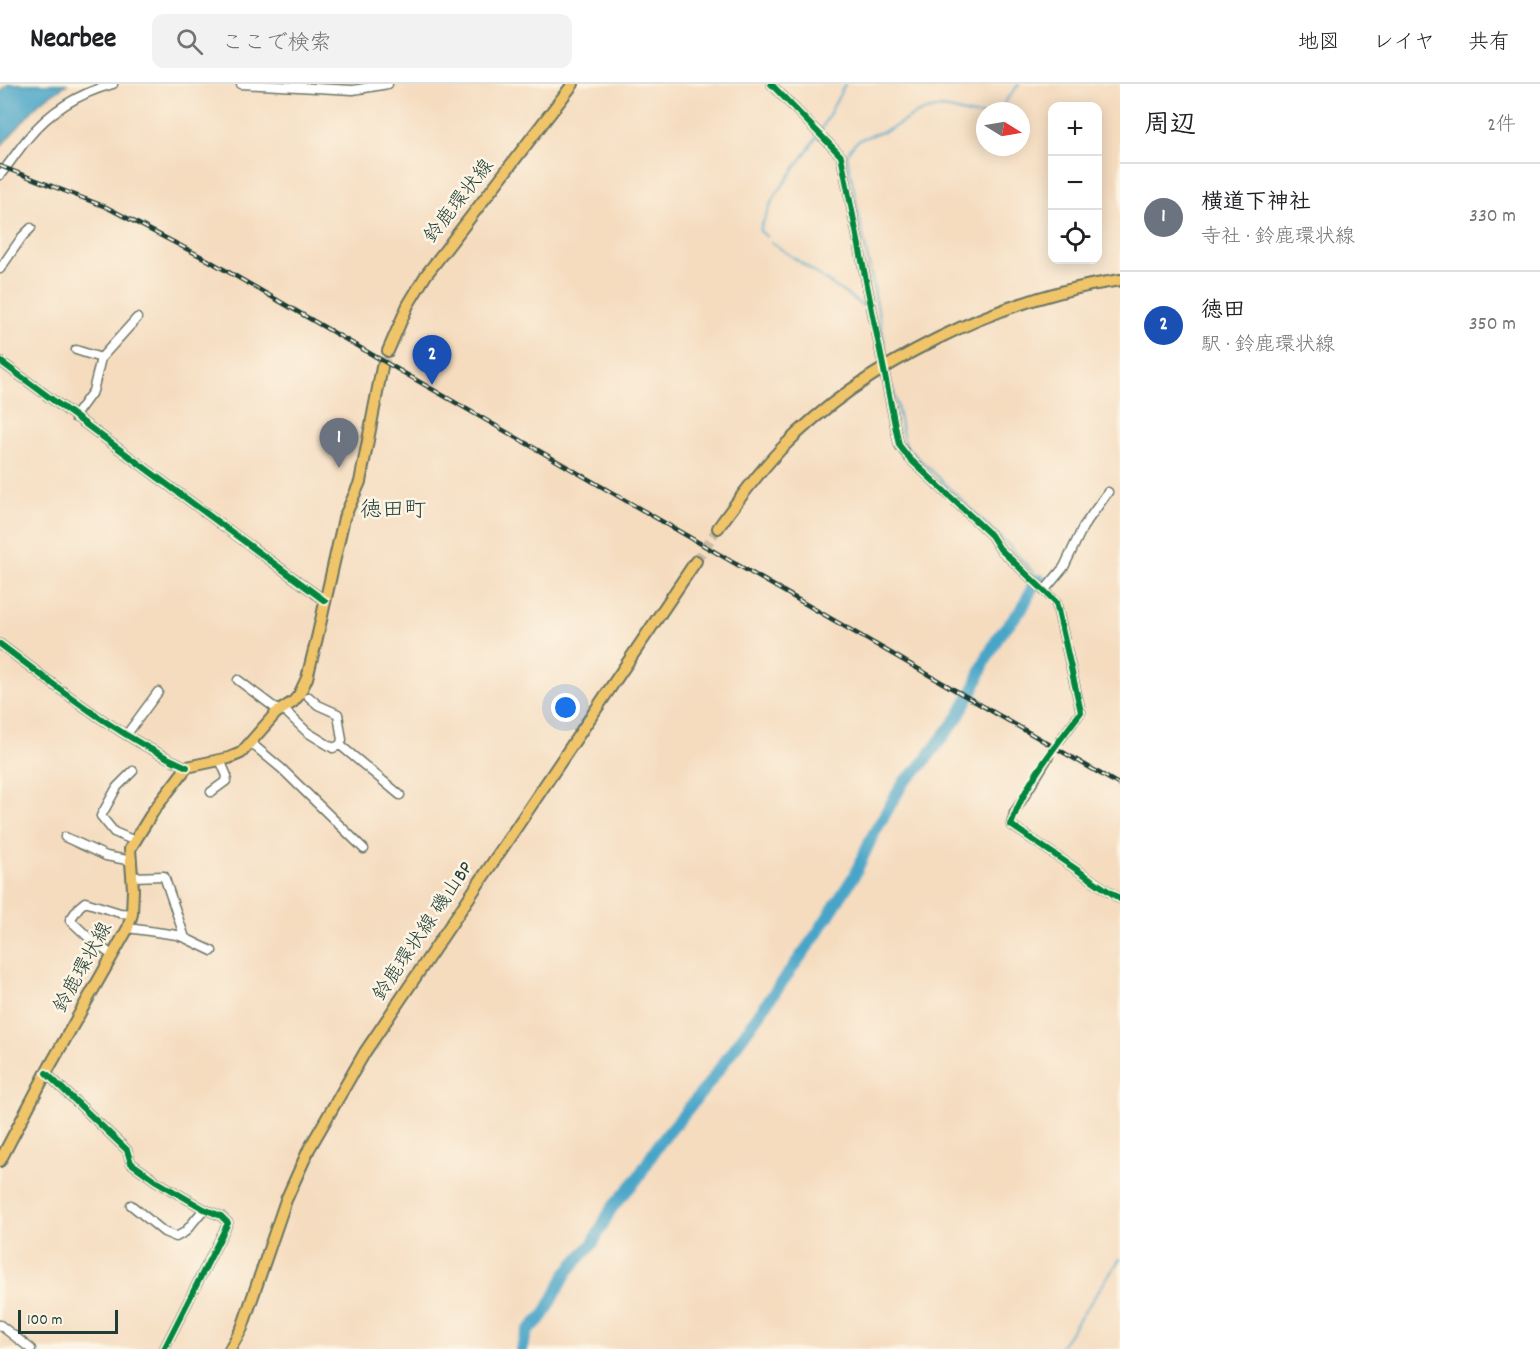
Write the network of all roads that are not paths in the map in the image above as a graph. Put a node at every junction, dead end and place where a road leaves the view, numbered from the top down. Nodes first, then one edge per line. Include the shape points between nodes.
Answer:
1 (113, 84) edge
2 (241, 84) edge
3 (388, 84) edge
4 (573, 84) edge
5 (771, 84) edge
6 (0, 175) edge
7 (32, 228) dead end
8 (0, 268) edge
9 (1120, 280) edge
10 (137, 318) dead end
11 (76, 350) dead end
12 (388, 351) tunnel mouth
13 (100, 358) junction
14 (0, 361) edge
15 (382, 367) tunnel mouth
16 (884, 368) junction
17 (74, 417) junction
18 (1108, 492) dead end
19 (718, 528) tunnel mouth
20 (696, 561) tunnel mouth
21 (1043, 590) junction
22 (325, 601) junction
23 (0, 644) edge
24 (238, 680) dead end
25 (158, 692) dead end
26 (309, 697) dead end
27 (281, 710) junction
28 (127, 734) junction
29 (1060, 740) tunnel mouth
30 (251, 743) junction
31 (340, 745) junction
32 (1048, 756) tunnel mouth
33 (220, 760) junction
34 (187, 767) junction
35 (133, 771) dead end
36 (211, 792) dead end
37 (400, 795) dead end
38 (65, 837) dead end
39 (135, 841) junction
40 (364, 849) dead end
41 (132, 861) junction
42 (132, 877) junction
43 (1120, 899) edge
44 (132, 914) junction
45 (128, 928) junction
46 (185, 938) junction
47 (212, 951) dead end
48 (113, 956) junction
49 (46, 1073) junction
50 (0, 1161) edge
51 (131, 1205) dead end
52 (204, 1209) junction
53 (0, 1325) edge
54 (31, 1349) edge
55 (164, 1349) edge
56 (230, 1349) edge

1 - 6 street via 89,92 54,113 28,138
2 - 3 street via 353,90
4 - 12 main road, 鈴鹿環状線 via 426,275 408,304
5 - 16 street via 841,156
7 - 8 street
9 - 16 main road via 1069,289 992,315
10 - 13 street
11 - 13 street
13 - 17 street via 93,391
14 - 17 street
15 - 22 main road via 360,482 344,518
16 - 19 main road via 863,380 782,448
16 - 21 street via 897,440 905,454
17 - 22 street
18 - 21 street via 1083,527 1064,567
20 - 56 main road, 鈴鹿環状線 磯山BP via 360,1061 309,1149 286,1200 242,1328
21 - 29 street via 1056,602 1081,712
22 - 27 main road via 307,678 299,695
23 - 28 street via 106,724
24 - 27 street
25 - 28 street
26 - 31 street via 338,714
27 - 30 main road
27 - 31 street via 316,738 333,748
28 - 34 street
30 - 33 main road via 241,753
30 - 40 street
31 - 37 street
32 - 43 street via 1014,813 1011,825
33 - 34 main road
33 - 36 street via 226,781
34 - 39 main road, 鈴鹿環状線
35 - 39 street via 117,787 101,816 114,832
38 - 41 street via 106,855
39 - 41 main road, 鈴鹿環状線 via 130,849
41 - 42 main road, 鈴鹿環状線
42 - 44 main road, 鈴鹿環状線
42 - 46 street via 164,876
44 - 45 main road, 鈴鹿環状線
44 - 48 street via 85,902 70,920
45 - 46 street
45 - 48 main road, 鈴鹿環状線
46 - 47 street
48 - 49 main road, 鈴鹿環状線
49 - 50 main road, 鈴鹿環状線
49 - 52 street via 127,1149 131,1163
51 - 52 street via 176,1237
52 - 55 street via 222,1216 228,1224
53 - 54 street

